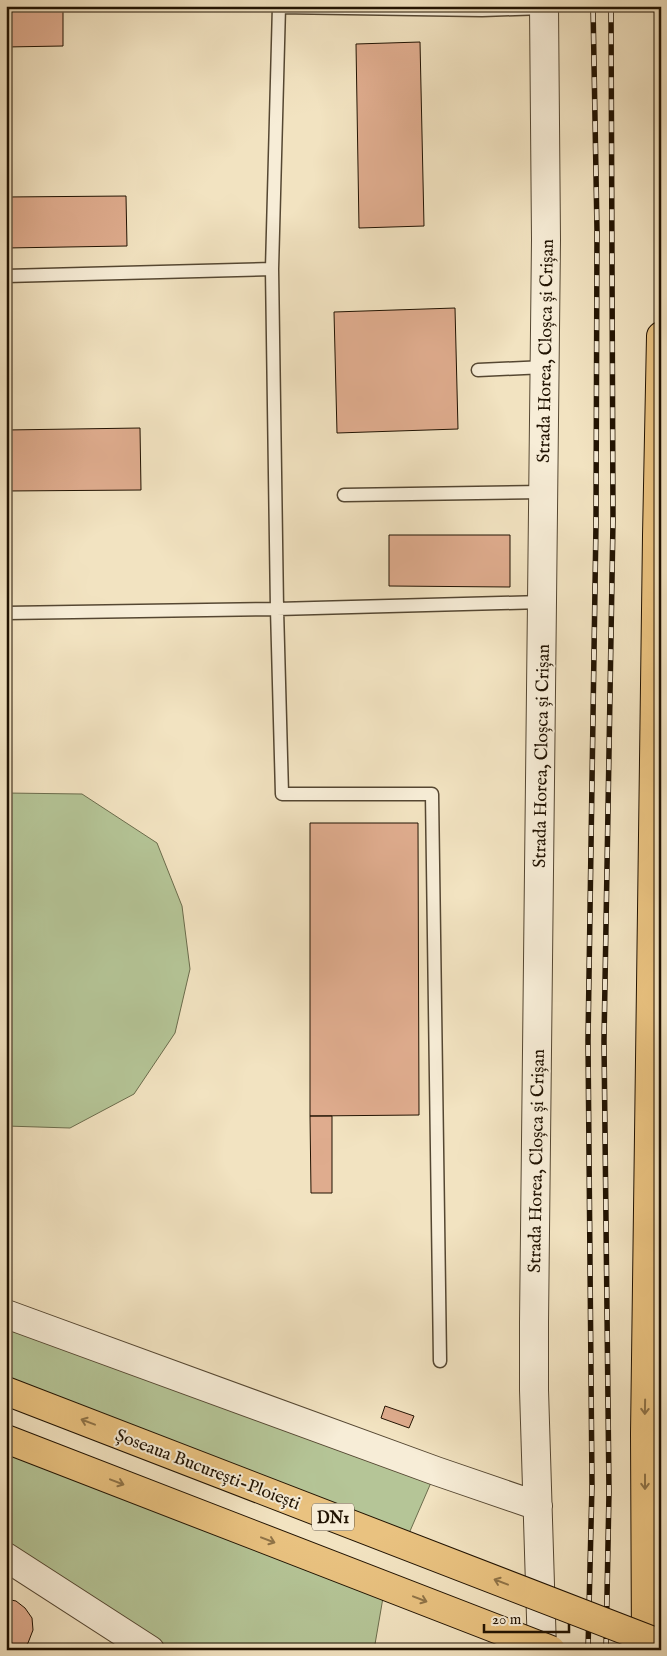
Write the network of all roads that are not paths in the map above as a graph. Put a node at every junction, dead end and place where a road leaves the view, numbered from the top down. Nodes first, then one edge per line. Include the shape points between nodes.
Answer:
1 (279, 7) edge
2 (544, 7) edge
3 (482, 8) edge
4 (272, 269) junction
5 (6, 276) edge
6 (661, 336) edge
7 (545, 367) junction
8 (478, 370) dead end
9 (543, 492) junction
10 (344, 495) dead end
11 (542, 602) junction
12 (276, 609) junction
13 (6, 613) edge
14 (6, 1314) edge
15 (440, 1361) dead end
16 (6, 1391) edge
17 (6, 1439) edge
18 (538, 1506) junction
19 (6, 1557) edge
20 (661, 1644) edge
21 (150, 1650) edge
22 (542, 1650) edge
23 (551, 1650) edge
24 (646, 1650) edge

1 - 3 lane
1 - 4 lane
2 - 3 lane
2 - 7 street, Strada Horea, Cloșca și Crișan
4 - 5 lane
4 - 12 lane
6 -> 24 main road via 645,1434
7 - 8 lane
7 - 9 street, Strada Horea, Cloșca și Crișan
9 - 10 lane
9 - 11 street, Strada Horea, Cloșca și Crișan
11 - 12 lane
11 - 18 street, Strada Horea, Cloșca și Crișan via 534,1322
12 - 13 lane
12 - 15 lane via 282,794 432,794
14 - 18 street
20 -> 16 main road, Șoseaua București-Ploiești / DN1, bridge
17 -> 23 main road, DN1, bridge
18 - 22 street, Strada Horea, Cloșca și Crișan
19 - 21 street

